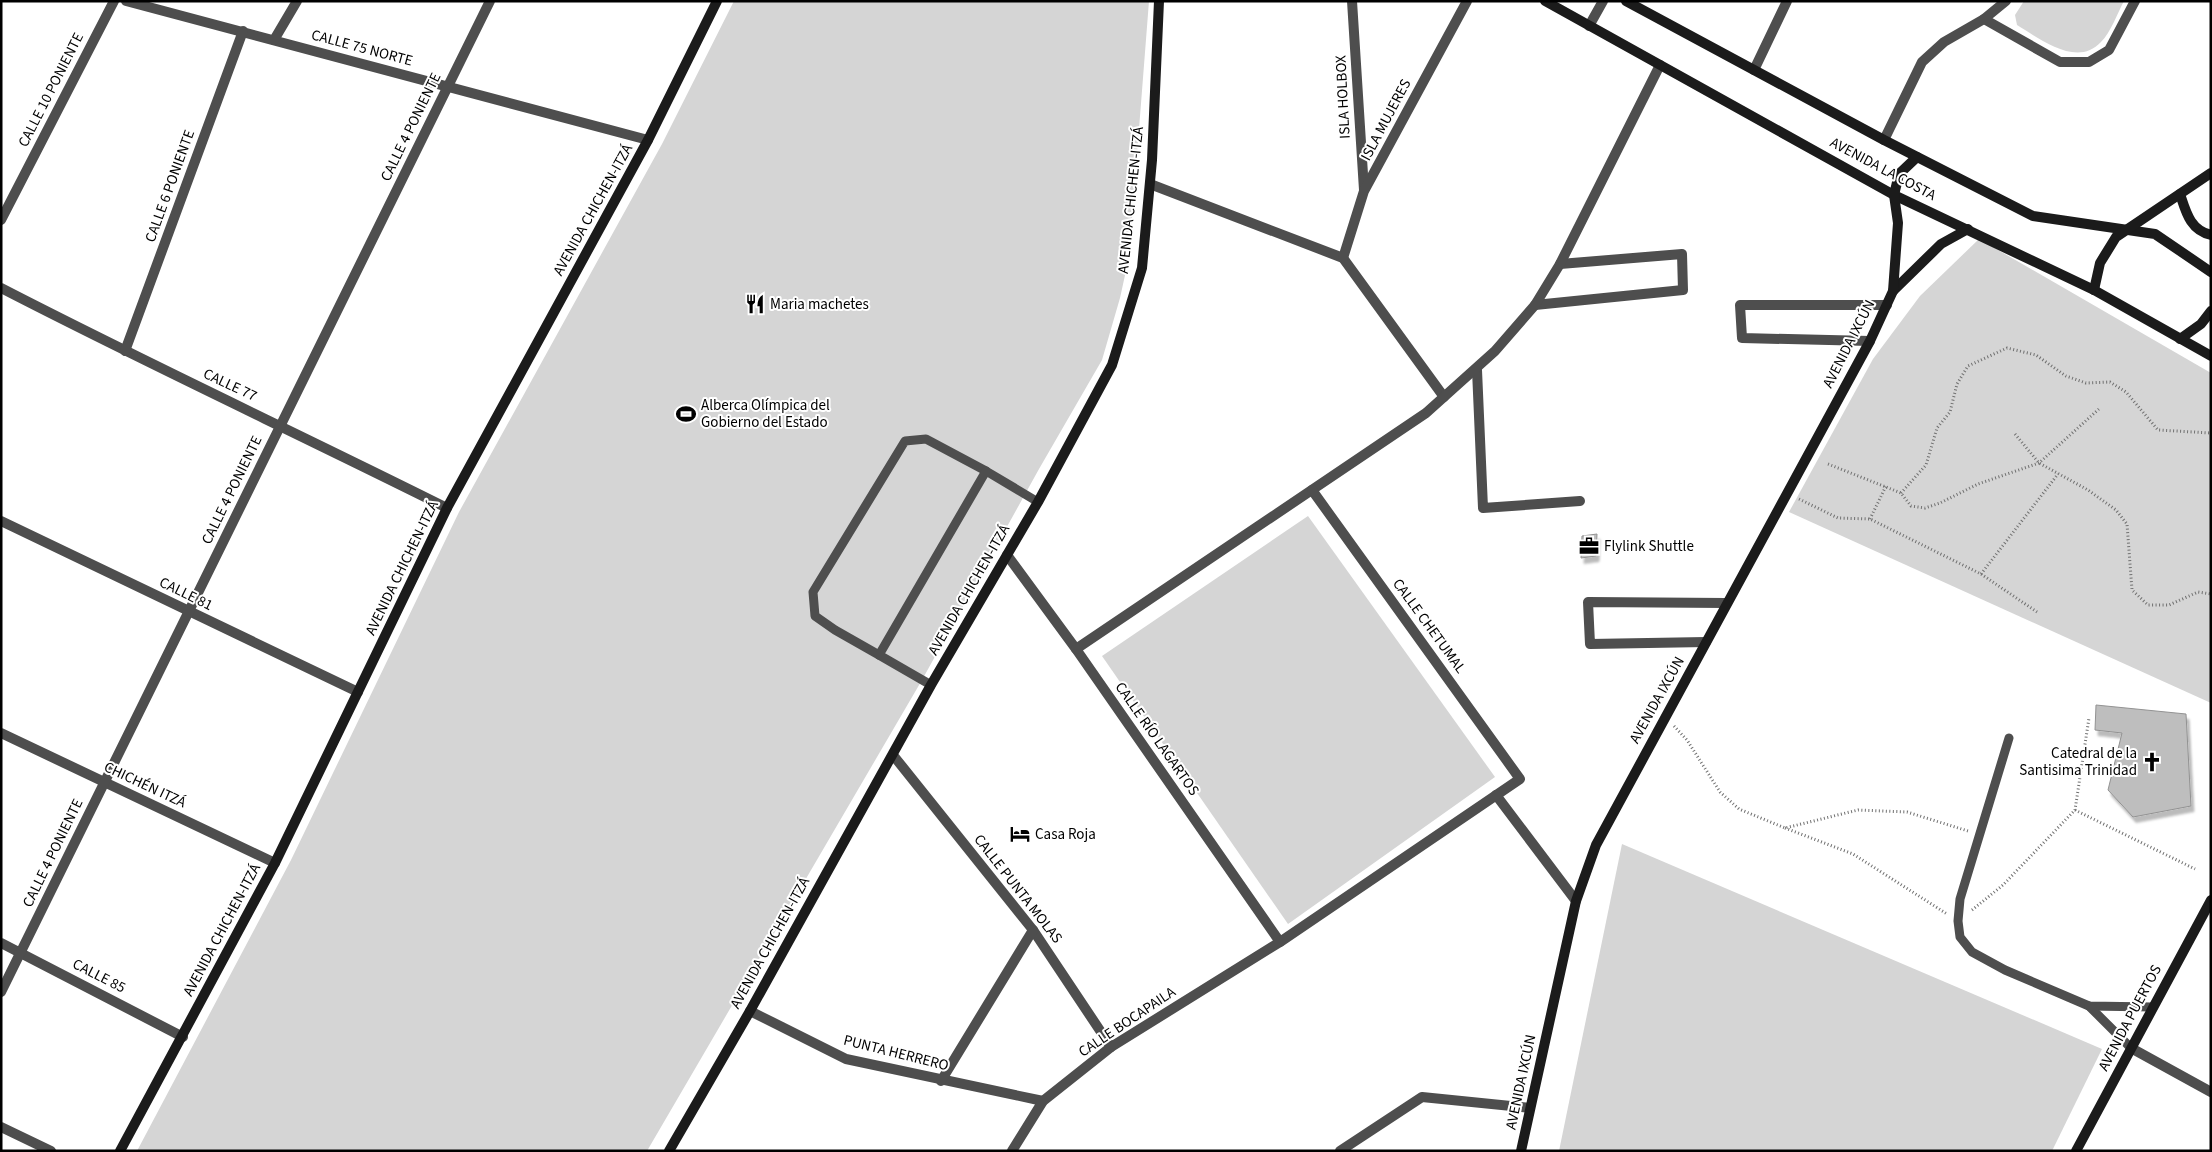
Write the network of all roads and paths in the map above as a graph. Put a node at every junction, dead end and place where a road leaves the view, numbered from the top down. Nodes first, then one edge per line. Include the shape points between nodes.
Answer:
1 (114, 1) edge
2 (126, 1) edge
3 (297, 1) edge
4 (490, 1) edge
5 (717, 1) edge
6 (1159, 1) edge
7 (1352, 1) edge
8 (1467, 1) edge
9 (1545, 1) edge
10 (1603, 1) edge
11 (1626, 1) edge
12 (1787, 1) edge
13 (2006, 1) edge
14 (2135, 1) edge
15 (1984, 19) junction
16 (1589, 26) junction
17 (243, 31) junction
18 (274, 40) junction
19 (1660, 65) junction
20 (1754, 70) junction
21 (448, 86) junction
22 (648, 140) junction
23 (1884, 140) junction
24 (1917, 157) junction
25 (2211, 173) edge
26 (1150, 184) junction
27 (1364, 191) junction
28 (2180, 194) junction
29 (1894, 195) junction
30 (1, 220) edge
31 (1968, 229) junction
32 (2125, 229) junction
33 (2211, 235) edge
34 (1343, 258) junction
35 (1560, 264) junction
36 (2211, 272) edge
37 (1, 288) edge
38 (1893, 290) junction
39 (2094, 290) junction
40 (1535, 305) junction
41 (1887, 305) junction
42 (2211, 311) edge
43 (2180, 339) junction
44 (1870, 341) junction
45 (124, 351) junction
46 (2211, 356) edge
47 (1477, 370) junction
48 (1444, 397) junction
49 (2100, 408) dead end
50 (281, 425) junction
51 (2211, 433) edge
52 (2016, 434) dead end
53 (2039, 463) junction
54 (1828, 464) dead end
55 (986, 471) junction
56 (2058, 474) junction
57 (1886, 486) junction
58 (1312, 490) junction
59 (1786, 493) junction
60 (1901, 493) junction
61 (1580, 501) dead end
62 (1038, 502) junction
63 (447, 508) junction
64 (1870, 519) junction
65 (1, 521) edge
66 (1007, 555) junction
67 (1981, 574) junction
68 (2211, 594) edge
69 (1726, 603) junction
70 (188, 612) junction
71 (2037, 612) dead end
72 (1706, 642) junction
73 (1076, 649) junction
74 (879, 655) junction
75 (931, 685) junction
76 (358, 692) junction
77 (1665, 716) junction
78 (2088, 718) dead end
79 (1, 734) edge
80 (2009, 738) dead end
81 (893, 755) junction
82 (1520, 779) joint
83 (105, 782) junction
84 (1496, 795) junction
85 (2074, 810) junction
86 (1785, 828) junction
87 (1981, 834) junction
88 (275, 863) junction
89 (2195, 869) dead end
90 (2211, 900) edge
91 (1576, 901) junction
92 (1958, 921) junction
93 (1033, 930) junction
94 (1280, 942) junction
95 (1, 943) edge
96 (20, 953) junction
97 (1, 992) edge
98 (2089, 1006) junction
99 (2153, 1007) junction
100 (750, 1011) junction
101 (183, 1037) junction
102 (1111, 1047) junction
103 (2132, 1048) junction
104 (942, 1081) junction
105 (2211, 1092) edge
106 (1042, 1101) junction
107 (1530, 1108) junction
108 (1, 1127) edge
109 (51, 1151) edge
110 (120, 1151) edge
111 (668, 1151) edge
112 (1012, 1151) edge
113 (1340, 1151) edge
114 (1521, 1151) edge
115 (2076, 1151) edge

1 - 30 street, CALLE 10 PONIENTE
2 - 17 street, CALLE 75 NORTE
3 - 18 street
4 - 21 street, CALLE 4 PONIENTE
5 - 22 main road, AVENIDA CHICHEN-ITZÁ
6 - 26 main road, AVENIDA CHICHEN-ITZÁ
7 - 27 street, ISLA HOLBOX
8 - 27 street, ISLA MUJERES
9 - 16 main road, AVENIDA LA COSTA
10 - 16 street
11 - 20 main road, AVENIDA LA COSTA
12 - 20 street
13 - 15 street
14 - 15 street via 2109,50 2089,62 2060,62
15 - 23 street via 1944,42 1922,62
16 - 19 main road, AVENIDA LA COSTA
17 - 18 street, CALLE 75 NORTE
17 - 45 street, CALLE 6 PONIENTE
18 - 21 street, CALLE 75 NORTE
19 - 29 main road, AVENIDA LA COSTA
19 - 35 street
20 - 23 main road, AVENIDA LA COSTA
21 - 22 street, CALLE 75 NORTE
21 - 50 street, CALLE 4 PONIENTE
22 - 63 main road, AVENIDA CHICHEN-ITZÁ
23 - 24 main road, AVENIDA LA COSTA
24 - 29 main road via 1899,174
24 - 32 main road, AVENIDA LA COSTA via 2033,216
25 - 28 main road
26 - 34 street
26 - 62 main road, AVENIDA CHICHEN-ITZÁ via 1142,268 1112,365
27 - 34 street, ISLA MUJERES
28 - 32 main road
28 - 33 main road via 2189,221 2203,234
29 - 31 main road, AVENIDA LA COSTA
29 - 38 main road, AVENIDA IXCÚN via 1898,223
31 - 38 main road, AVENIDA IXCÚN via 1941,244
31 - 39 main road, AVENIDA LA COSTA
32 - 36 main road, AVENIDA LA COSTA via 2155,234
32 - 39 main road via 2104,254
34 - 48 street
35 - 40 street
35 - 40 street via 1682,254 1683,290
37 - 45 street, CALLE 77
38 - 41 main road, AVENIDA IXCÚN
39 - 43 main road, AVENIDA LA COSTA
40 - 47 street
41 - 44 main road, AVENIDA IXCÚN
41 - 44 street via 1740,305 1742,338
42 - 43 main road via 2201,324
43 - 46 main road, AVENIDA LA COSTA
44 - 59 main road, AVENIDA IXCÚN
45 - 50 street, CALLE 77
47 - 48 street
47 - 61 street via 1483,508
48 - 58 street via 1426,413
49 - 53 path
50 - 63 street, CALLE 77
50 - 70 street, CALLE 4 PONIENTE
51 - 60 path via 2158,430 2126,392 2110,382 2086,383 2066,376 2036,354 2007,348 1968,366 1957,384 1950,412 1937,428 1926,464
52 - 53 path
53 - 56 path
53 - 60 path via 1978,484 1925,508 1912,506
54 - 57 path
55 - 62 lane
55 - 74 lane
55 - 74 lane via 926,439 905,441 813,592 815,616
56 - 67 path
56 - 68 path via 2116,510 2127,524 2132,590 2148,605 2169,605 2198,592
57 - 60 path
57 - 64 path
58 - 73 street
58 - 82 street, CALLE CHETUMAL
59 - 64 path via 1838,518
59 - 69 main road, AVENIDA IXCÚN
62 - 66 main road, AVENIDA CHICHEN-ITZÁ
63 - 76 main road, AVENIDA CHICHEN-ITZÁ
64 - 67 path
65 - 70 street, CALLE 81
66 - 73 street, CALLE RÍO LAGARTOS
66 - 75 main road, AVENIDA CHICHEN-ITZÁ
67 - 71 path
69 - 72 main road, AVENIDA IXCÚN
69 - 72 street via 1588,602 1590,644
70 - 76 street, CALLE 81
70 - 83 street, CALLE 4 PONIENTE
72 - 77 main road, AVENIDA IXCÚN
73 - 94 street, CALLE RÍO LAGARTOS
74 - 75 lane
75 - 81 main road, AVENIDA CHICHEN-ITZÁ
76 - 88 main road, AVENIDA CHICHEN-ITZÁ
77 - 86 path via 1687,740 1720,792 1739,809
77 - 91 main road, AVENIDA IXCÚN via 1596,845
78 - 85 path
79 - 83 street, CHICHÉN ITZÁ
80 - 87 lane
81 - 93 street, CALLE PUNTA MOLAS
81 - 100 main road, AVENIDA CHICHEN-ITZÁ
82 - 84 street, CALLE BOCAPAILA
83 - 88 street, CHICHÉN ITZÁ
83 - 96 street, CALLE 4 PONIENTE
84 - 91 street
84 - 94 street, CALLE BOCAPAILA
85 - 89 path
85 - 92 path via 2003,885
86 - 87 path via 1858,810 1907,812
86 - 92 path via 1853,854
87 - 92 lane via 1960,898
88 - 101 main road, AVENIDA CHICHEN-ITZÁ
90 - 99 main road, AVENIDA PUERTOS
91 - 107 main road, AVENIDA IXCÚN
92 - 98 lane via 1960,937 1972,952 2005,970
93 - 102 street, CALLE PUNTA MOLAS
93 - 104 street
94 - 102 street, CALLE BOCAPAILA
95 - 96 street, CALLE 85
96 - 97 street, CALLE 4 PONIENTE
96 - 101 street, CALLE 85
98 - 99 lane
98 - 103 lane
99 - 103 main road, AVENIDA PUERTOS
100 - 104 street, PUNTA HERRERO via 846,1059
100 - 111 main road, AVENIDA CHICHEN-ITZÁ
101 - 110 main road, AVENIDA CHICHEN-ITZÁ
102 - 106 street, CALLE BOCAPAILA
103 - 105 street
103 - 115 main road, AVENIDA PUERTOS
104 - 106 street, PUNTA HERRERO
106 - 112 street, CALLE BOCAPAILA
107 - 113 street via 1422,1097
107 - 114 main road, AVENIDA IXCÚN
108 - 109 street

